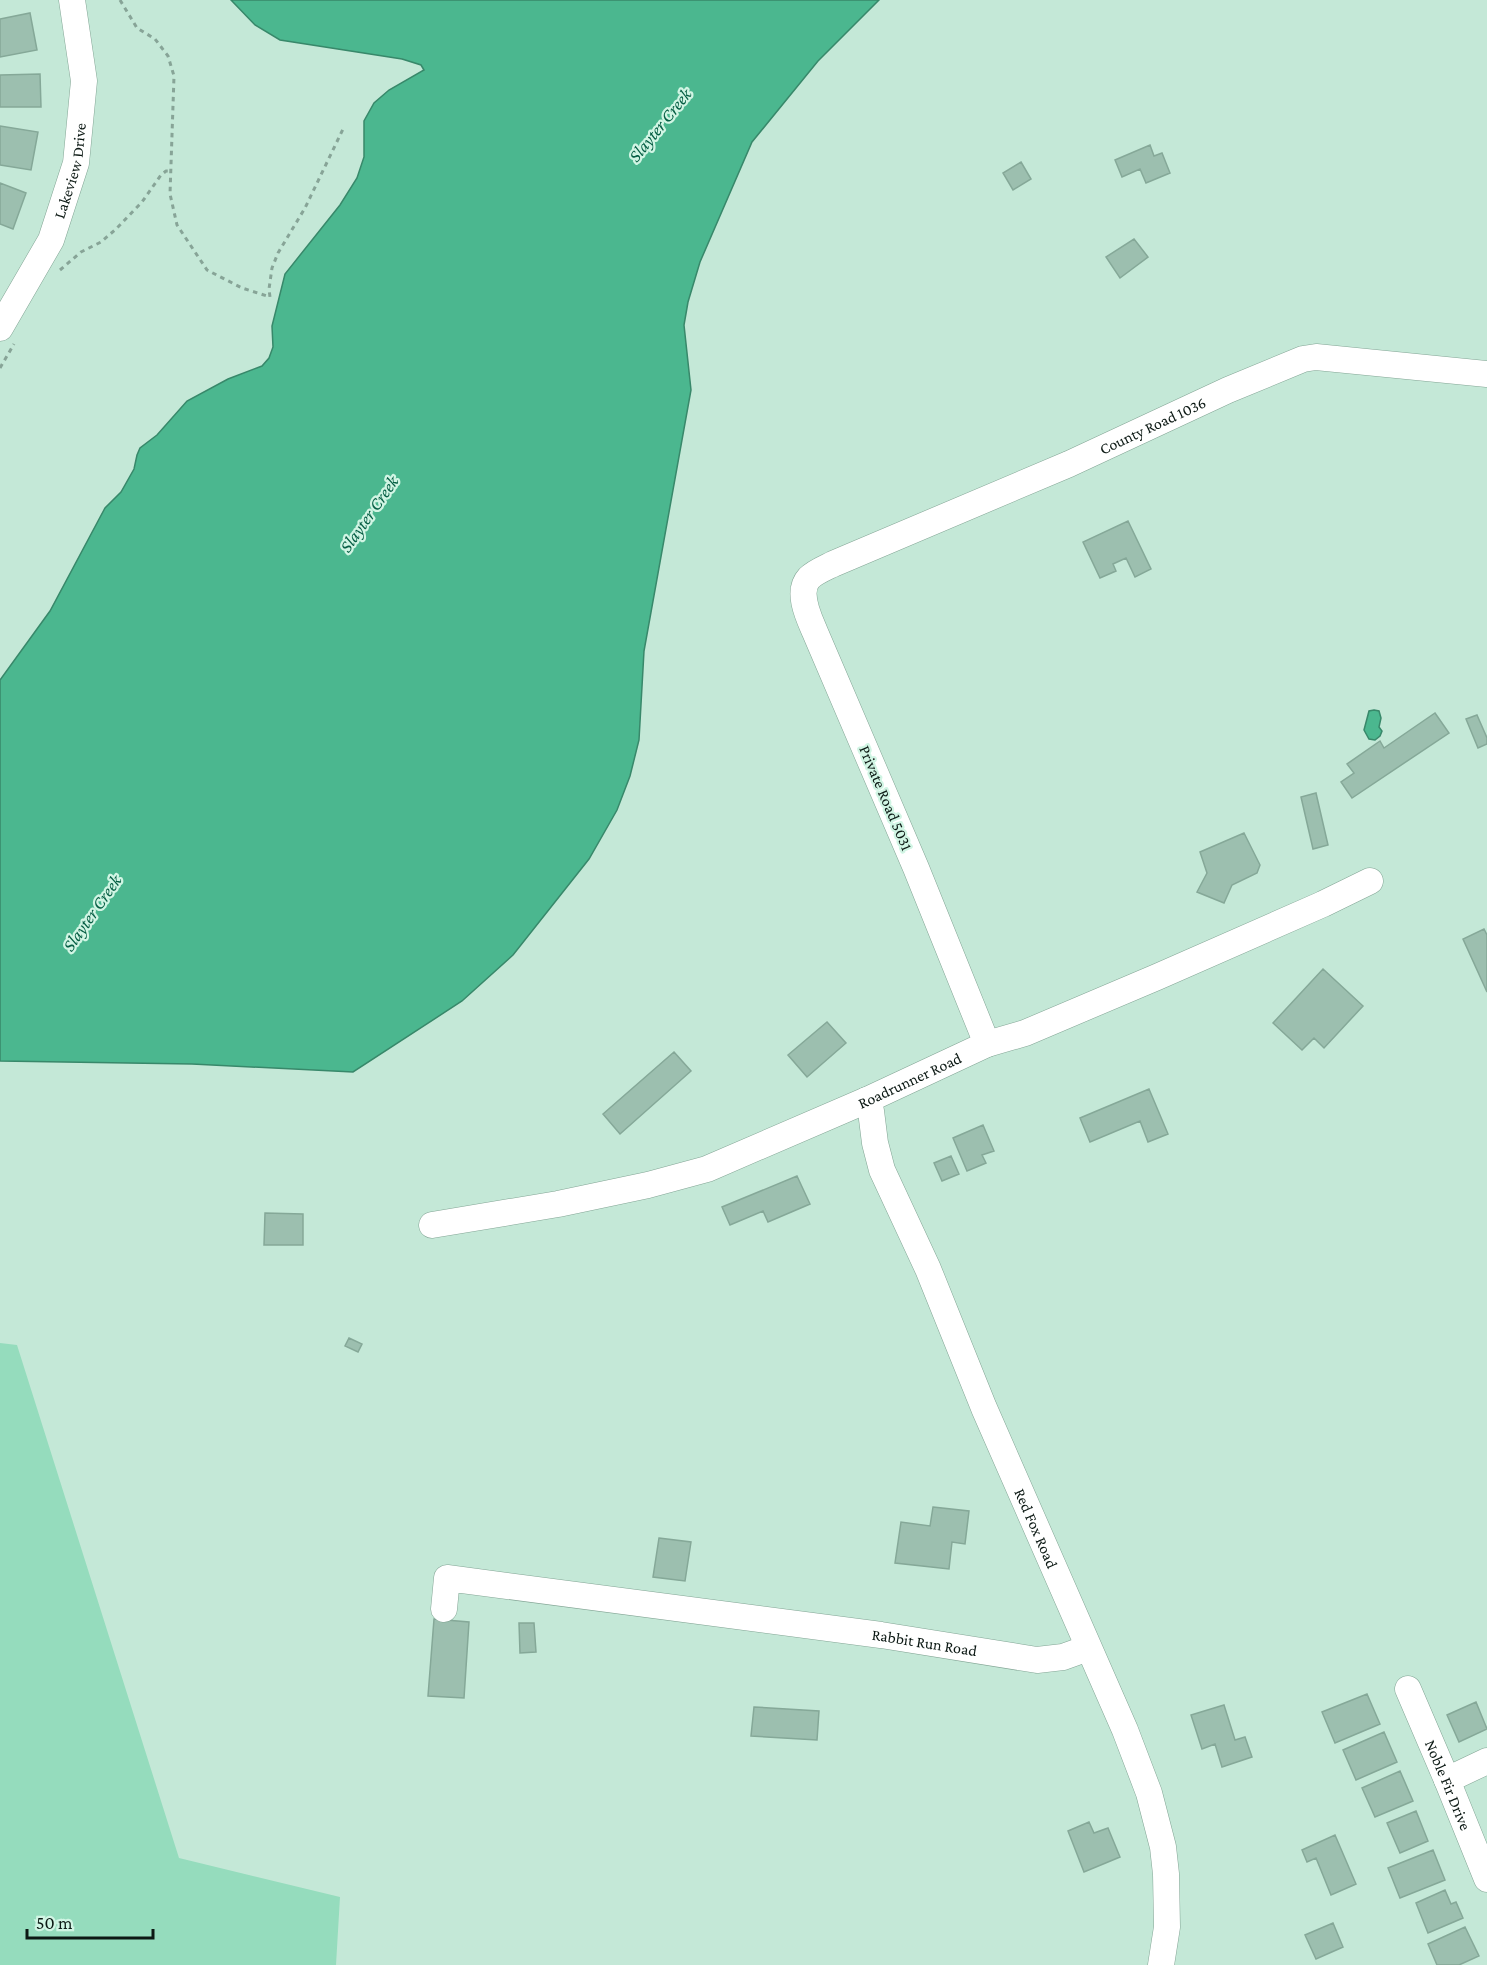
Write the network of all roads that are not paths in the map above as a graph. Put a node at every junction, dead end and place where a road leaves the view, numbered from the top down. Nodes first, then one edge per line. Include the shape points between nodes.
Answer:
1 (72, 0) edge
2 (9, 333) edge
3 (1487, 374) edge
4 (833, 564) joint
5 (1370, 881) dead end
6 (987, 1044) junction
7 (867, 1100) junction
8 (432, 1225) dead end
9 (444, 1609) dead end
10 (1088, 1648) junction
11 (1408, 1689) dead end
12 (1487, 1761) edge
13 (1447, 1780) junction
14 (1487, 1879) edge
15 (1161, 1965) edge

1 - 2 street, Lakeview Drive via 84,81 76,163 51,240
3 - 4 street, County Road 1036 via 1316,357 1303,359
4 - 6 street, Private Road 5031 via 806,580 806,609
5 - 6 street, Roadrunner Road via 1157,977 1025,1033
6 - 7 street, Roadrunner Road
7 - 8 street, Roadrunner Road via 697,1172 558,1204
7 - 10 street, Red Fox Road via 882,1170 928,1269
9 - 10 street, Rabbit Run Road via 447,1578 881,1635 1037,1660 1064,1657
10 - 15 street, Red Fox Road via 1137,1761 1163,1847 1167,1927
11 - 13 street, Noble Fir Drive
12 - 13 street
13 - 14 street, Noble Fir Drive

